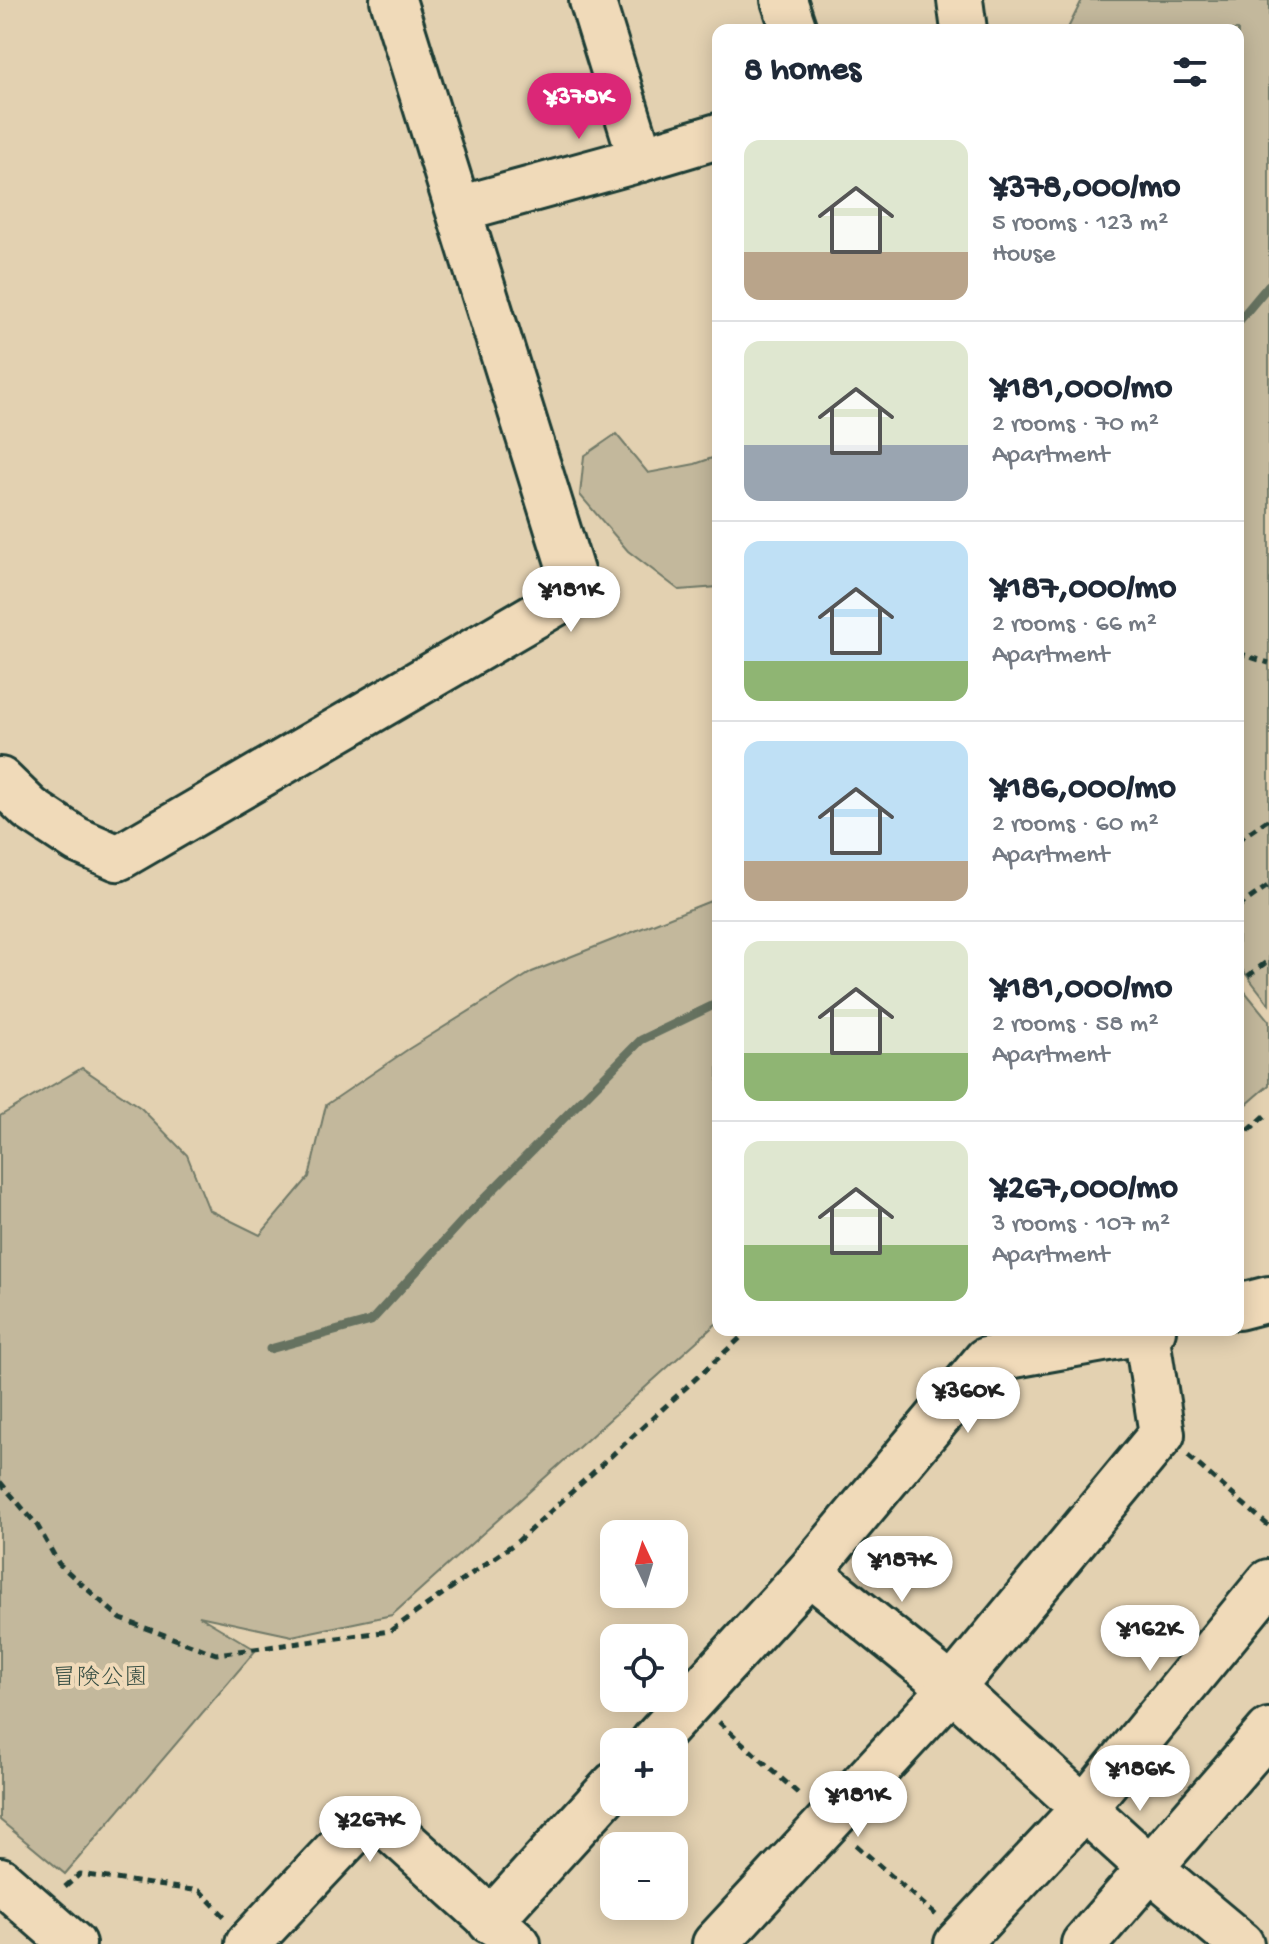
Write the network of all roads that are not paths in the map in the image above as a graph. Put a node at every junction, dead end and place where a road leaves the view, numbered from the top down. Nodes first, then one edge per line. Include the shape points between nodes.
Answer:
1 (393, 0) edge
2 (592, 0) edge
3 (784, 0) edge
4 (960, 0) edge
5 (792, 24) edge
6 (963, 24) edge
7 (712, 138) edge
8 (641, 159) junction
9 (459, 209) junction
10 (0, 780) edge
11 (1269, 1299) edge
12 (1244, 1305) edge
13 (1122, 1336) edge
14 (1151, 1336) edge
15 (809, 1572) junction
16 (1269, 1582) edge
17 (952, 1688) junction
18 (666, 1728) edge
19 (1269, 1731) edge
20 (600, 1804) edge
21 (1084, 1808) junction
22 (1150, 1868) junction
23 (0, 1880) edge
24 (504, 1932) edge
25 (248, 1943) edge
26 (73, 1944) edge
27 (715, 1944) edge
28 (957, 1944) edge
29 (1084, 1944) edge
30 (1241, 1944) edge

1 - 9 street
2 - 8 street
3 - 5 street
4 - 6 street
7 - 8 street
8 - 9 street
9 - 10 street via 577,591 118,858 77,840 30,809
11 - 12 street
13 - 15 street via 986,1360
14 - 17 street via 1162,1434
15 - 17 street
15 - 18 street
16 - 21 street
17 - 21 street
17 - 27 street
19 - 22 street
20 - 24 street
21 - 22 street
21 - 28 street
22 - 29 street
22 - 30 street
23 - 26 street
24 - 25 street via 384,1823 358,1827

